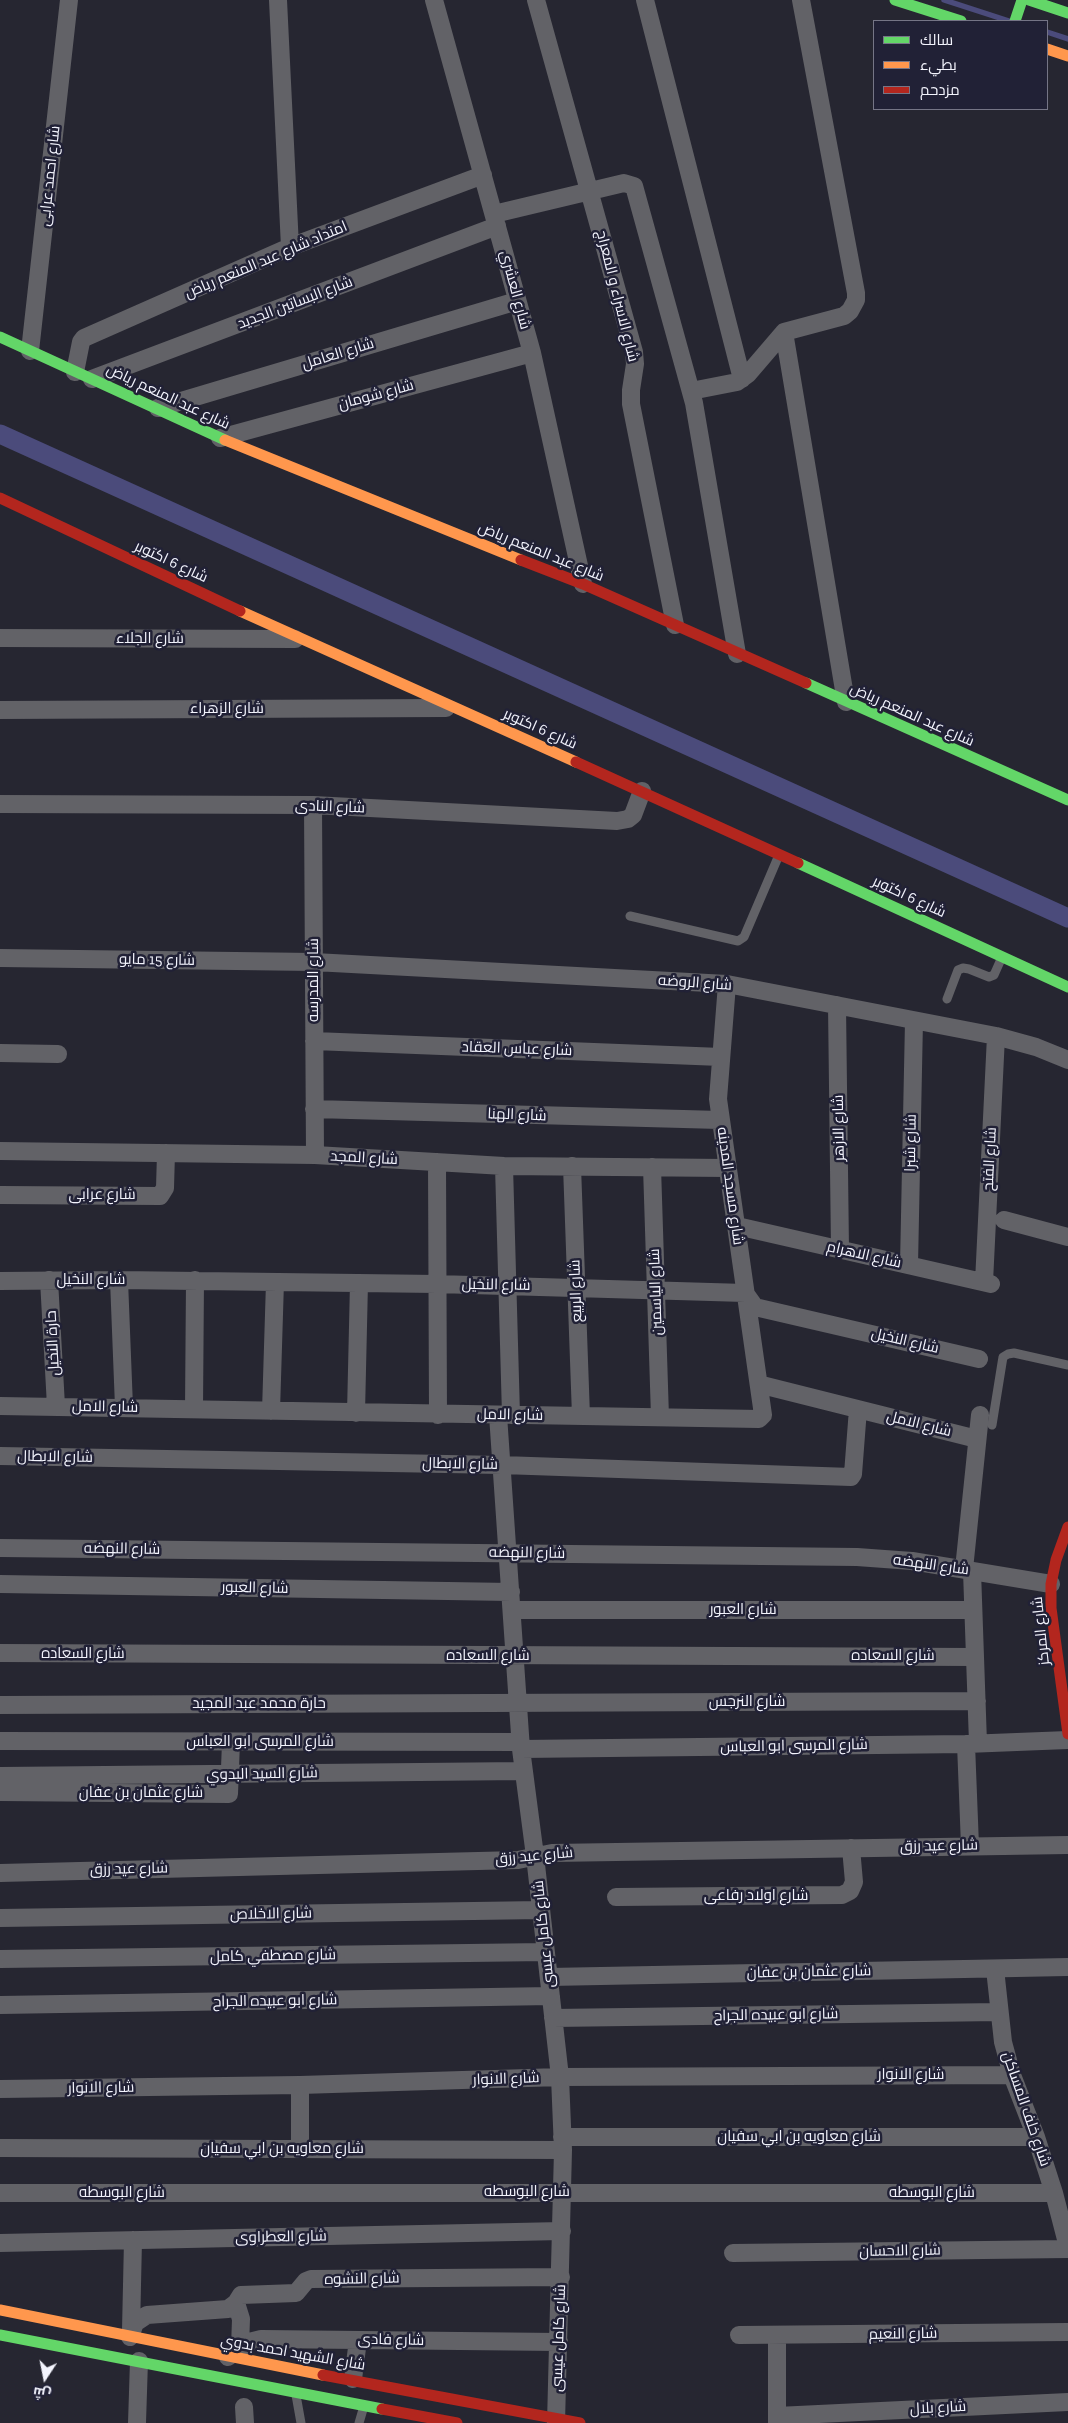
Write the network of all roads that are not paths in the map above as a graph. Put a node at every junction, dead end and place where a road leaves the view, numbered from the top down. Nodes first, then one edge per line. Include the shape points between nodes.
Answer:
1 (69, 0) edge
2 (278, 0) edge
3 (434, 0) edge
4 (536, 0) edge
5 (645, 0) edge
6 (801, 0) edge
7 (896, 0) edge
8 (1022, 0) edge
9 (1029, 0) edge
10 (1068, 13) edge
11 (1016, 17) edge
12 (958, 20) edge
13 (1048, 49) edge
14 (1068, 56) edge
15 (483, 176) junction
16 (590, 191) junction
17 (496, 220) junction
18 (290, 247) junction
19 (517, 301) junction
20 (784, 332) junction
21 (0, 338) edge
22 (30, 352) junction
23 (532, 353) junction
24 (75, 372) junction
25 (92, 379) junction
26 (742, 379) junction
27 (690, 391) junction
28 (158, 408) junction
29 (220, 438) junction
30 (0, 498) edge
31 (583, 584) junction
32 (676, 625) junction
33 (0, 638) edge
34 (300, 639) junction
35 (737, 654) junction
36 (846, 702) junction
37 (454, 708) junction
38 (0, 710) edge
39 (642, 791) junction
40 (1068, 800) edge
41 (0, 804) edge
42 (313, 805) junction
43 (779, 854) junction
44 (630, 916) dead end
45 (1003, 957) junction
46 (0, 958) edge
47 (314, 962) junction
48 (727, 984) junction
49 (1068, 987) edge
50 (948, 1000) dead end
51 (837, 1005) junction
52 (914, 1021) junction
53 (996, 1036) junction
54 (314, 1041) junction
55 (0, 1053) edge
56 (58, 1054) dead end
57 (720, 1058) junction
58 (1068, 1060) edge
59 (314, 1109) junction
60 (720, 1120) junction
61 (0, 1151) edge
62 (166, 1153) junction
63 (315, 1155) junction
64 (436, 1162) junction
65 (504, 1166) junction
66 (572, 1166) junction
67 (652, 1167) junction
68 (727, 1168) junction
69 (0, 1195) edge
70 (1004, 1220) dead end
71 (737, 1226) junction
72 (1068, 1237) edge
73 (840, 1250) junction
74 (909, 1265) junction
75 (49, 1280) junction
76 (120, 1280) junction
77 (195, 1280) junction
78 (0, 1281) edge
79 (275, 1282) junction
80 (359, 1283) junction
81 (988, 1283) joint
82 (437, 1284) junction
83 (507, 1285) junction
84 (576, 1287) junction
85 (656, 1290) junction
86 (745, 1293) junction
87 (979, 1358) dead end
88 (1068, 1365) edge
89 (759, 1387) junction
90 (0, 1406) edge
91 (56, 1406) junction
92 (124, 1407) junction
93 (194, 1409) junction
94 (858, 1409) junction
95 (270, 1411) junction
96 (356, 1413) junction
97 (438, 1415) junction
98 (505, 1415) junction
99 (581, 1416) junction
100 (660, 1417) junction
101 (986, 1420) joint
102 (978, 1439) junction
103 (0, 1456) edge
104 (502, 1465) junction
105 (1068, 1527) edge
106 (0, 1548) edge
107 (508, 1553) junction
108 (968, 1570) junction
109 (0, 1584) edge
110 (1051, 1584) junction
111 (511, 1601) junction
112 (973, 1610) junction
113 (0, 1653) edge
114 (515, 1656) junction
115 (975, 1656) junction
116 (977, 1701) junction
117 (518, 1702) junction
118 (0, 1705) edge
119 (1068, 1734) edge
120 (1068, 1740) edge
121 (0, 1741) edge
122 (231, 1742) junction
123 (972, 1744) junction
124 (521, 1745) junction
125 (524, 1771) junction
126 (230, 1774) junction
127 (0, 1776) edge
128 (0, 1792) edge
129 (970, 1846) junction
130 (1068, 1846) edge
131 (851, 1848) junction
132 (535, 1856) junction
133 (0, 1872) edge
134 (616, 1897) dead end
135 (541, 1910) junction
136 (0, 1918) edge
137 (546, 1952) junction
138 (0, 1959) edge
139 (1068, 1967) edge
140 (995, 1969) junction
141 (549, 1978) junction
142 (551, 1996) junction
143 (0, 2005) edge
144 (999, 2012) junction
145 (554, 2018) junction
146 (1012, 2074) junction
147 (560, 2077) junction
148 (300, 2085) junction
149 (0, 2089) edge
150 (1036, 2137) junction
151 (563, 2144) junction
152 (0, 2148) edge
153 (300, 2149) junction
154 (0, 2192) edge
155 (563, 2192) junction
156 (1054, 2193) junction
157 (562, 2231) junction
158 (132, 2240) junction
159 (0, 2243) edge
160 (1068, 2248) edge
161 (733, 2253) dead end
162 (561, 2277) junction
163 (236, 2303) junction
164 (0, 2310) edge
165 (1068, 2332) edge
166 (131, 2333) junction
167 (0, 2335) edge
168 (739, 2335) dead end
169 (777, 2335) junction
170 (358, 2340) junction
171 (559, 2342) junction
172 (234, 2352) junction
173 (139, 2361) junction
174 (352, 2379) junction
175 (296, 2392) junction
176 (1068, 2402) edge
177 (364, 2405) junction
178 (399, 2417) edge
179 (777, 2419) edge
180 (556, 2421) edge
181 (137, 2423) edge
182 (301, 2423) edge
183 (359, 2423) edge
184 (457, 2423) edge
185 (580, 2423) edge

1 - 22 street, شارع احمد عرابى
2 - 18 street
3 - 15 street, شارع العشري
4 - 16 street, شارع الاسراء و المعراج
5 - 26 street
6 - 20 street via 856,293 854,306 844,316
7 - 12 street
8 - 11 street
9 - 10 street
13 - 14 street
15 - 17 street, شارع العشري
15 - 18 street, امتداد شارع عبد المنعم رياض
16 - 17 street, شارع البساتين الجديد
16 - 27 street, شارع البساتين الجديد via 624,183 635,189
16 - 32 street, شارع الاسراء و المعراج via 634,352 631,404
17 - 19 street, شارع العشري
17 - 25 street, شارع البساتين الجديد
18 - 24 street, امتداد شارع عبد المنعم رياض via 84,338
19 - 23 street, شارع العشري
19 - 28 street, شارع العامل
20 - 26 street
20 - 36 street
21 - 22 street, شارع عبد المنعم رياض
22 - 24 street, شارع عبد المنعم رياض
23 - 29 street, شارع شومان
23 - 31 street, شارع العشري
24 - 25 street, شارع عبد المنعم رياض
25 - 28 street, شارع عبد المنعم رياض
26 - 27 street
27 - 35 street, شارع البساتين الجديد
28 - 29 street, شارع عبد المنعم رياض
29 - 31 street, شارع عبد المنعم رياض
30 - 34 street, شارع 6 اكتوبر
31 - 32 street, شارع عبد المنعم رياض
32 - 35 street, شارع عبد المنعم رياض
33 - 34 street, شارع الجلاء
34 - 37 street, شارع 6 اكتوبر
35 - 36 street, شارع عبد المنعم رياض
36 - 40 street, شارع عبد المنعم رياض
37 - 38 street, شارع الزهراء
37 - 39 street, شارع 6 اكتوبر
39 - 42 street, شارع النادى via 636,811 622,821
39 - 43 street, شارع 6 اكتوبر
41 - 42 street, شارع النادى
42 - 47 street, شارع المدرسه
43 - 44 lane via 744,937 738,941
43 - 45 street, شارع 6 اكتوبر
45 - 49 street, شارع 6 اكتوبر
45 - 50 lane via 994,975 963,968 958,970
46 - 47 street, شارع 15 مايو
47 - 48 street, شارع الروضه
47 - 54 street, شارع المدرسه
48 - 51 street, شارع الروضه
48 - 57 street, شارع مسجد المدينه
51 - 52 street, شارع الروضه
51 - 73 street, شارع الازهر
52 - 53 street, شارع الروضه
52 - 74 street, شارع شبرا
53 - 58 street, شارع الروضه
53 - 81 street, شارع الفتح
54 - 57 street, شارع عباس العقاد
54 - 59 street, شارع المدرسه
55 - 56 street
57 - 60 street, شارع مسجد المدينه
59 - 60 street, شارع الهنا
59 - 63 street, شارع المدرسه
60 - 68 street, شارع مسجد المدينه
61 - 62 street, شارع المجد
62 - 63 street, شارع المجد
62 - 69 street, شارع عرابى via 165,1188 160,1196
63 - 64 street, شارع المجد
64 - 65 street, شارع المجد
64 - 82 street
65 - 66 street, شارع المجد
65 - 83 street, شارع كامل عيسى
66 - 67 street, شارع المجد
66 - 84 street, شارع الربيع
67 - 68 street, شارع المجد
67 - 85 street, شارع الياسمين
68 - 71 street, شارع مسجد المدينه
70 - 72 street
71 - 73 street, شارع الاهرام
71 - 86 street, شارع مسجد المدينه
73 - 74 street, شارع الاهرام
74 - 81 street, شارع الاهرام
75 - 76 street, شارع النخيل
75 - 78 street, شارع النخيل
75 - 91 street, حارة النخيل
76 - 77 street, شارع النخيل
76 - 92 street
77 - 79 street, شارع النخيل
77 - 93 street
79 - 80 street, شارع النخيل
79 - 95 street
80 - 82 street, شارع النخيل
80 - 96 street
82 - 83 street, شارع النخيل
82 - 97 street
83 - 84 street, شارع النخيل
83 - 98 street, شارع كامل عيسى
84 - 85 street, شارع النخيل
84 - 99 street, شارع الربيع
85 - 86 street, شارع النخيل
85 - 100 street, شارع الياسمين
86 - 87 street, شارع النخيل via 755,1307
86 - 89 street, شارع مسجد المدينه
88 - 101 lane via 1014,1353 1003,1357
89 - 94 street, شارع الامل via 762,1385
89 - 100 street, شارع الامل via 763,1413 760,1418
90 - 91 street, شارع الامل
91 - 92 street, شارع الامل
92 - 93 street, شارع الامل
93 - 95 street, شارع الامل
94 - 102 street, شارع الامل
94 - 104 street, شارع الابطال via 851,1477
95 - 96 street, شارع الامل
96 - 97 street, شارع الامل
97 - 98 street, شارع الامل
98 - 99 street, شارع الامل
98 - 104 street, شارع كامل عيسى
99 - 100 street, شارع الامل
101 - 102 street
102 - 108 street
103 - 104 street, شارع الابطال
104 - 107 street, شارع كامل عيسى
105 - 110 street, شارع المركز
106 - 107 street, شارع النهضه
107 - 108 street, شارع النهضه via 857,1556
107 - 111 street, شارع كامل عيسى
108 - 110 street, شارع النهضه
108 - 112 street
109 - 111 street, شارع العبور
110 - 119 street, شارع المركز via 1051,1608
111 - 112 street, شارع العبور
111 - 114 street, شارع كامل عيسى
112 - 115 street
113 - 114 street, شارع السعاده
114 - 115 street, شارع السعاده
114 - 117 street, شارع كامل عيسى
115 - 116 street
116 - 117 street, شارع النرجس
116 - 123 street
117 - 118 street, حارة محمد عبد المجيد
117 - 124 street, شارع كامل عيسى
120 - 123 street, شارع المرسى ابو العباس
121 - 122 street, شارع المرسى ابو العباس
122 - 124 street, شارع المرسى ابو العباس
122 - 126 street, شارع عثمان بن عفان
123 - 124 street, شارع المرسى ابو العباس
123 - 129 street
124 - 125 street, شارع كامل عيسى
125 - 126 street, شارع السيد البدوي
125 - 132 street, شارع كامل عيسى
126 - 127 street, شارع السيد البدوي
126 - 128 street, شارع عثمان بن عفان via 229,1794
129 - 130 street, شارع عيد رزق
129 - 131 street, شارع عيد رزق
131 - 132 street, شارع عيد رزق via 552,1853
131 - 134 street, شارع اولاد رفاعى via 854,1882 850,1891 842,1895
132 - 133 street, شارع عيد رزق via 518,1860
132 - 135 street, شارع كامل عيسى
135 - 136 street, شارع الاخلاص
135 - 137 street, شارع كامل عيسى
137 - 138 street, شارع مصطفي كامل
137 - 141 street, شارع كامل عيسى
139 - 140 street, شارع عثمان بن عفان
140 - 141 street, شارع عثمان بن عفان
140 - 144 street, شارع خلف المساكن
141 - 142 street, شارع كامل عيسى
142 - 143 street, شارع ابو عبيده الجراح
142 - 145 street, شارع كامل عيسى
144 - 145 street, شارع ابو عبيده الجراح
144 - 146 street, شارع خلف المساكن
145 - 147 street, شارع كامل عيسى
146 - 147 street, شارع الانوار
146 - 150 street, شارع خلف المساكن
147 - 148 street, شارع الانوار
147 - 151 street, شارع كامل عيسى
148 - 149 street, شارع الانوار
148 - 153 street
150 - 151 street, شارع معاويه بن ابي سفيان
150 - 156 street, شارع خلف المساكن
151 - 153 street, شارع معاويه بن ابي سفيان
151 - 155 street, شارع كامل عيسى
152 - 153 street, شارع معاويه بن ابي سفيان
154 - 155 street, شارع البوسطه
155 - 156 street, شارع البوسطه
155 - 157 street, شارع كامل عيسى
156 - 160 street, شارع خلف المساكن
157 - 158 street, شارع العطراوى
157 - 162 street, شارع كامل عيسى
158 - 159 street, شارع العطراوى
158 - 166 street
160 - 161 street, شارع الاحسان
162 - 163 street, شارع النشوه via 311,2279 299,2292 241,2295
162 - 171 street, شارع كامل عيسى
163 - 166 street, شارع النشوه via 228,2309 147,2315 134,2323
163 - 172 street via 241,2319
164 - 166 street, شارع الشهيد احمد بدوي
165 - 169 street, شارع النعيم
166 - 172 street, شارع الشهيد احمد بدوي
167 - 173 street
168 - 169 street, شارع النعيم
169 - 179 street
170 - 171 street, شارع فادى
170 - 172 street, شارع فادى via 262,2339
170 - 174 street
171 - 180 street, شارع كامل عيسى
172 - 174 street, شارع الشهيد احمد بدوي
173 - 175 street
173 - 181 street
174 - 180 street, شارع الشهيد احمد بدوي
175 - 177 street
175 - 182 lane
176 - 179 street, شارع بلال
177 - 178 street
177 - 183 lane
178 - 184 street
180 - 185 street, شارع الشهيد احمد بدوي

